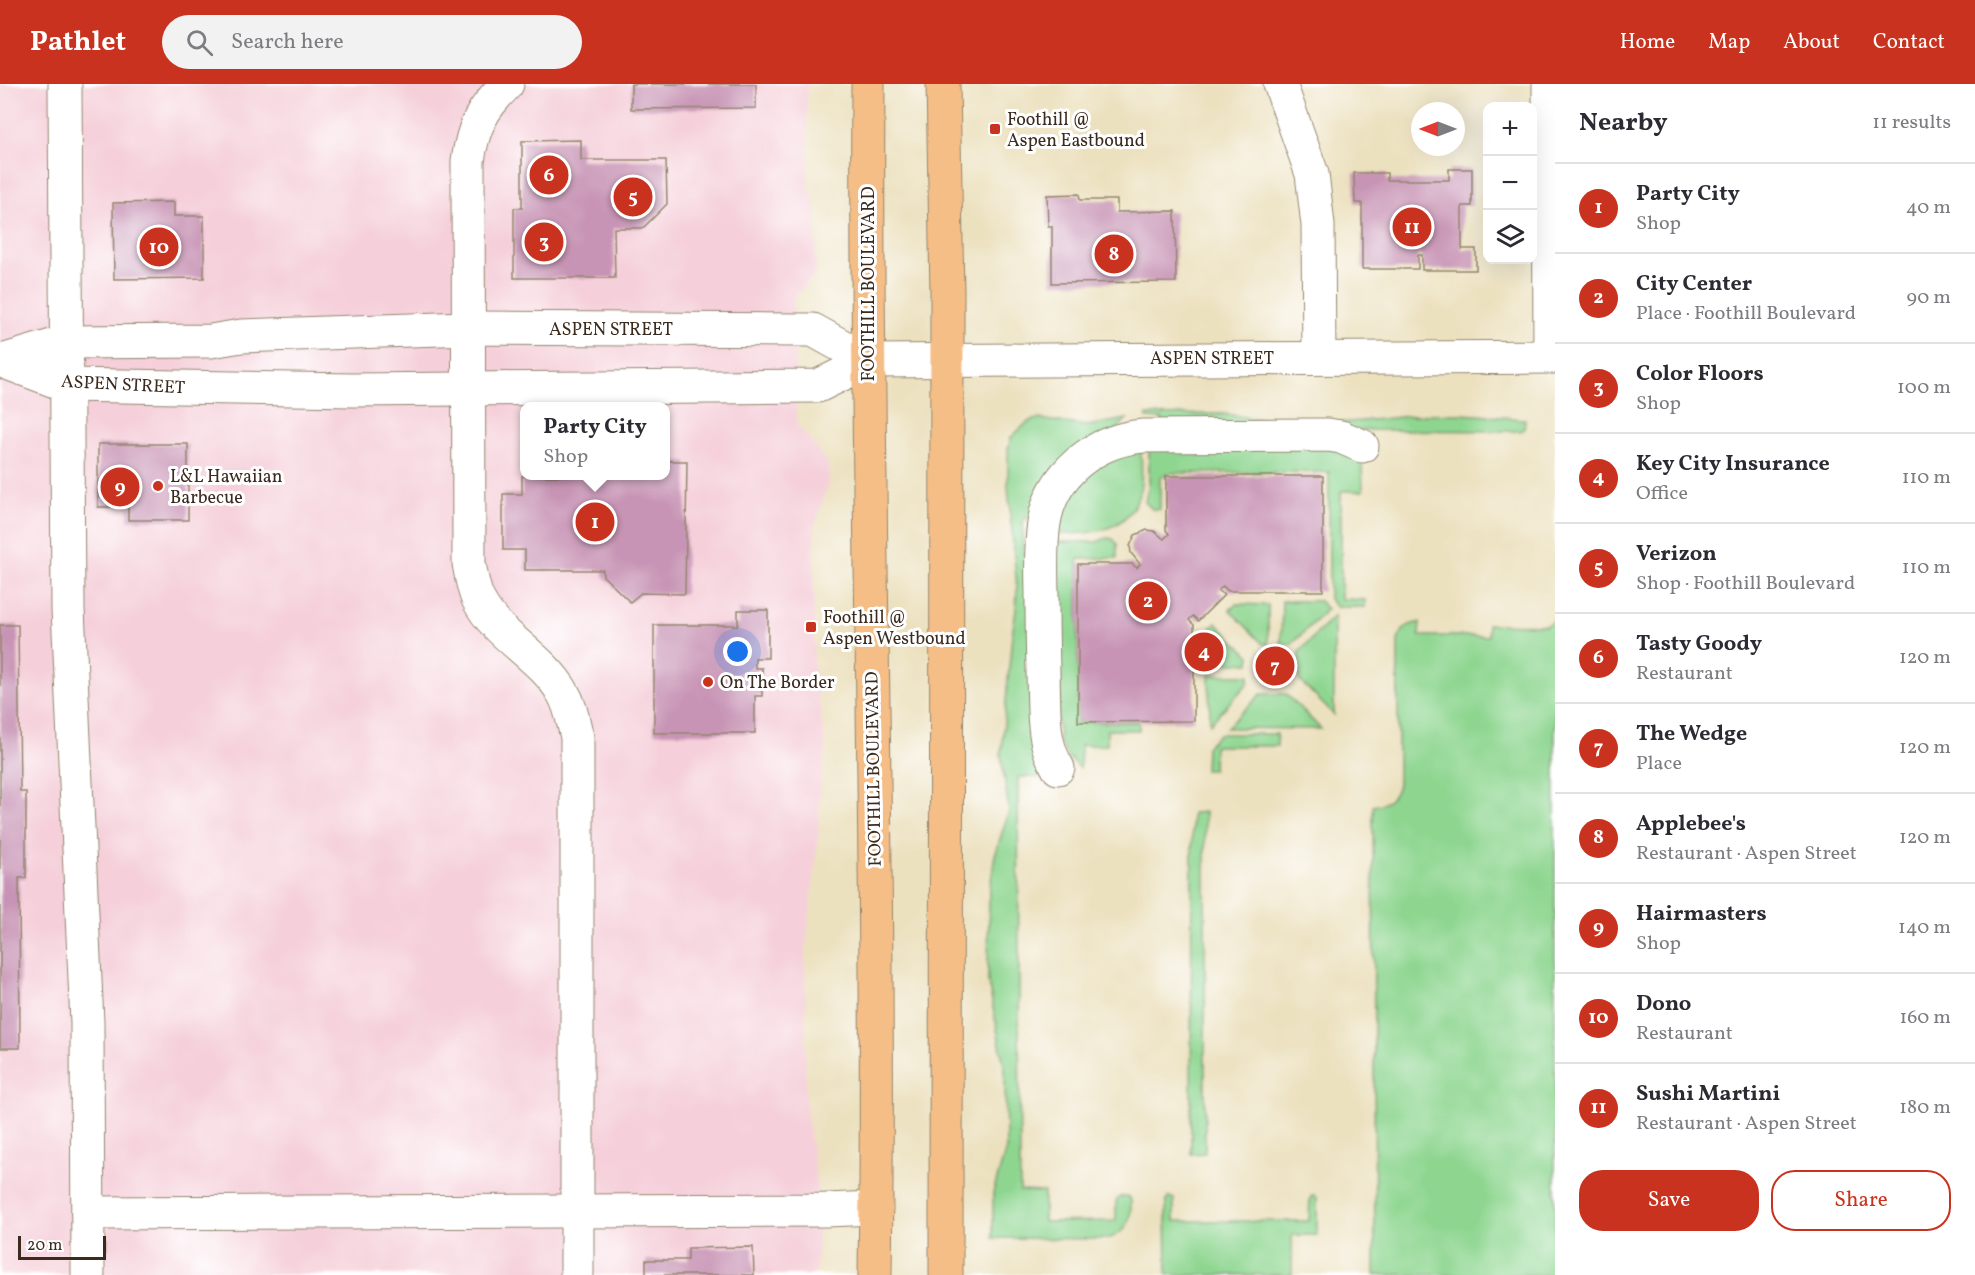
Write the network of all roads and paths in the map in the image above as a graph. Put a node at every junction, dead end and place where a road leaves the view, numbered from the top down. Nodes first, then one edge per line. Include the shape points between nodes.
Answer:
1 (65, 84) edge
2 (507, 84) edge
3 (868, 84) edge
4 (943, 84) edge
5 (1280, 84) edge
6 (1549, 84) edge
7 (468, 328) junction
8 (65, 342) junction
9 (1552, 356) edge
10 (1319, 358) junction
11 (946, 360) junction
12 (869, 361) junction
13 (66, 385) junction
14 (468, 390) junction
15 (1362, 446) dead end
16 (1058, 768) dead end
17 (876, 1208) junction
18 (578, 1211) junction
19 (88, 1213) junction
20 (88, 1275) edge
21 (577, 1275) edge
22 (875, 1275) edge
23 (946, 1275) edge

1 - 8 street
2 - 7 street via 480,115 471,138
3 - 12 main road, FOOTHILL BOULEVARD
4 - 11 main road
5 - 10 street via 1312,174 1318,225
6 - 9 street
7 - 8 street, ASPEN STREET via 241,336 211,341
7 - 12 street, ASPEN STREET via 813,330
7 - 14 street
8 - 13 street
8 - 13 street, ASPEN STREET via 2,361
9 - 10 street, ASPEN STREET
10 - 11 street, ASPEN STREET
11 - 12 street, ASPEN STREET
11 - 23 main road
12 - 14 street, ASPEN STREET via 818,386
12 - 17 main road, FOOTHILL BOULEVARD
13 - 14 street, ASPEN STREET
13 - 19 street via 68,609 87,1023
14 - 18 street via 469,563 478,599 491,618 563,692 577,737
15 - 16 street via 1328,435 1143,436 1100,447 1072,468 1049,504 1042,538 1044,712 1046,740
17 - 18 street
17 - 22 main road, FOOTHILL BOULEVARD
18 - 19 street
18 - 21 street
19 - 20 street

